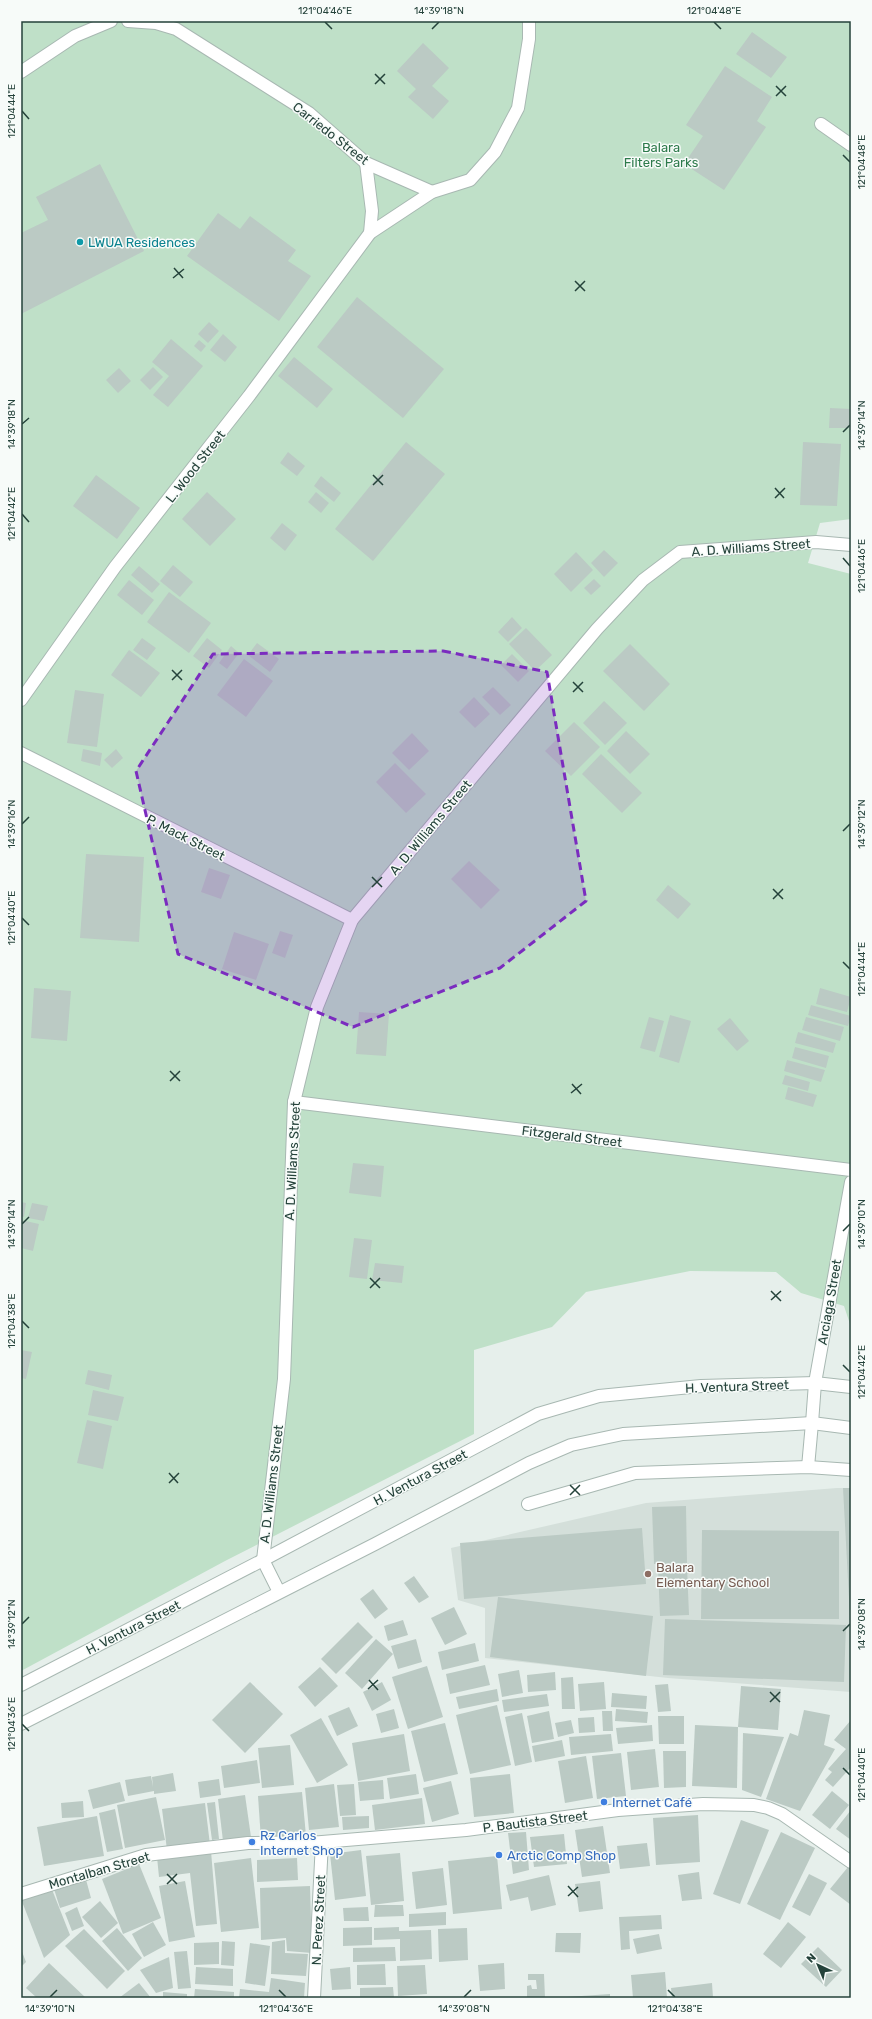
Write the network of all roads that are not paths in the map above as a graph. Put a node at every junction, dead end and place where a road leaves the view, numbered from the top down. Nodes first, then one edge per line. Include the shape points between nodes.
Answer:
1 (111, 21) edge
2 (128, 21) edge
3 (529, 21) edge
4 (21, 72) edge
5 (821, 124) dead end
6 (851, 144) edge
7 (366, 163) junction
8 (432, 192) junction
9 (370, 233) junction
10 (851, 545) edge
11 (21, 700) edge
12 (21, 753) edge
13 (352, 920) junction
14 (294, 1102) junction
15 (851, 1170) edge
16 (851, 1182) edge
17 (815, 1383) junction
18 (851, 1387) edge
19 (812, 1423) junction
20 (851, 1428) edge
21 (808, 1467) junction
22 (851, 1470) edge
23 (528, 1504) dead end
24 (263, 1560) junction
25 (279, 1592) junction
26 (21, 1685) edge
27 (21, 1724) edge
28 (322, 1842) junction
29 (851, 1862) edge
30 (21, 1894) edge
31 (314, 1998) edge

1 - 4 street via 75,36
2 - 7 street, Carriedo Street via 156,23 176,29 309,113
3 - 8 street via 529,39 518,108 495,152 470,180
5 - 6 street
7 - 8 street, Carriedo Street
7 - 9 street via 372,211
8 - 9 street, L. Wood Street
9 - 11 street, L. Wood Street via 249,396 115,567
10 - 13 street, A. D. Williams Street via 816,542 680,552 668,561 643,580 597,629
12 - 13 street, P. Mack Street
13 - 14 street, A. D. Williams Street via 317,1007
14 - 15 street, Fitzgerald Street
14 - 24 street, A. D. Williams Street via 284,1379
16 - 17 street, Arciaga Street
17 - 18 street, H. Ventura Street
17 - 19 street, Arciaga Street
17 - 24 street, H. Ventura Street via 701,1386 599,1396 538,1414
19 - 20 street
19 - 21 street, Arciaga Street
19 - 25 street via 623,1434 571,1445 529,1463
21 - 22 street
21 - 23 street via 634,1473
24 - 25 street, A. D. Williams Street
24 - 26 street, H. Ventura Street
25 - 27 street
28 - 29 street, P. Bautista Street via 466,1830 618,1810 703,1804 754,1805 782,1814
28 - 30 street, Montalban Street via 248,1843 146,1855
28 - 31 street, N. Perez Street

